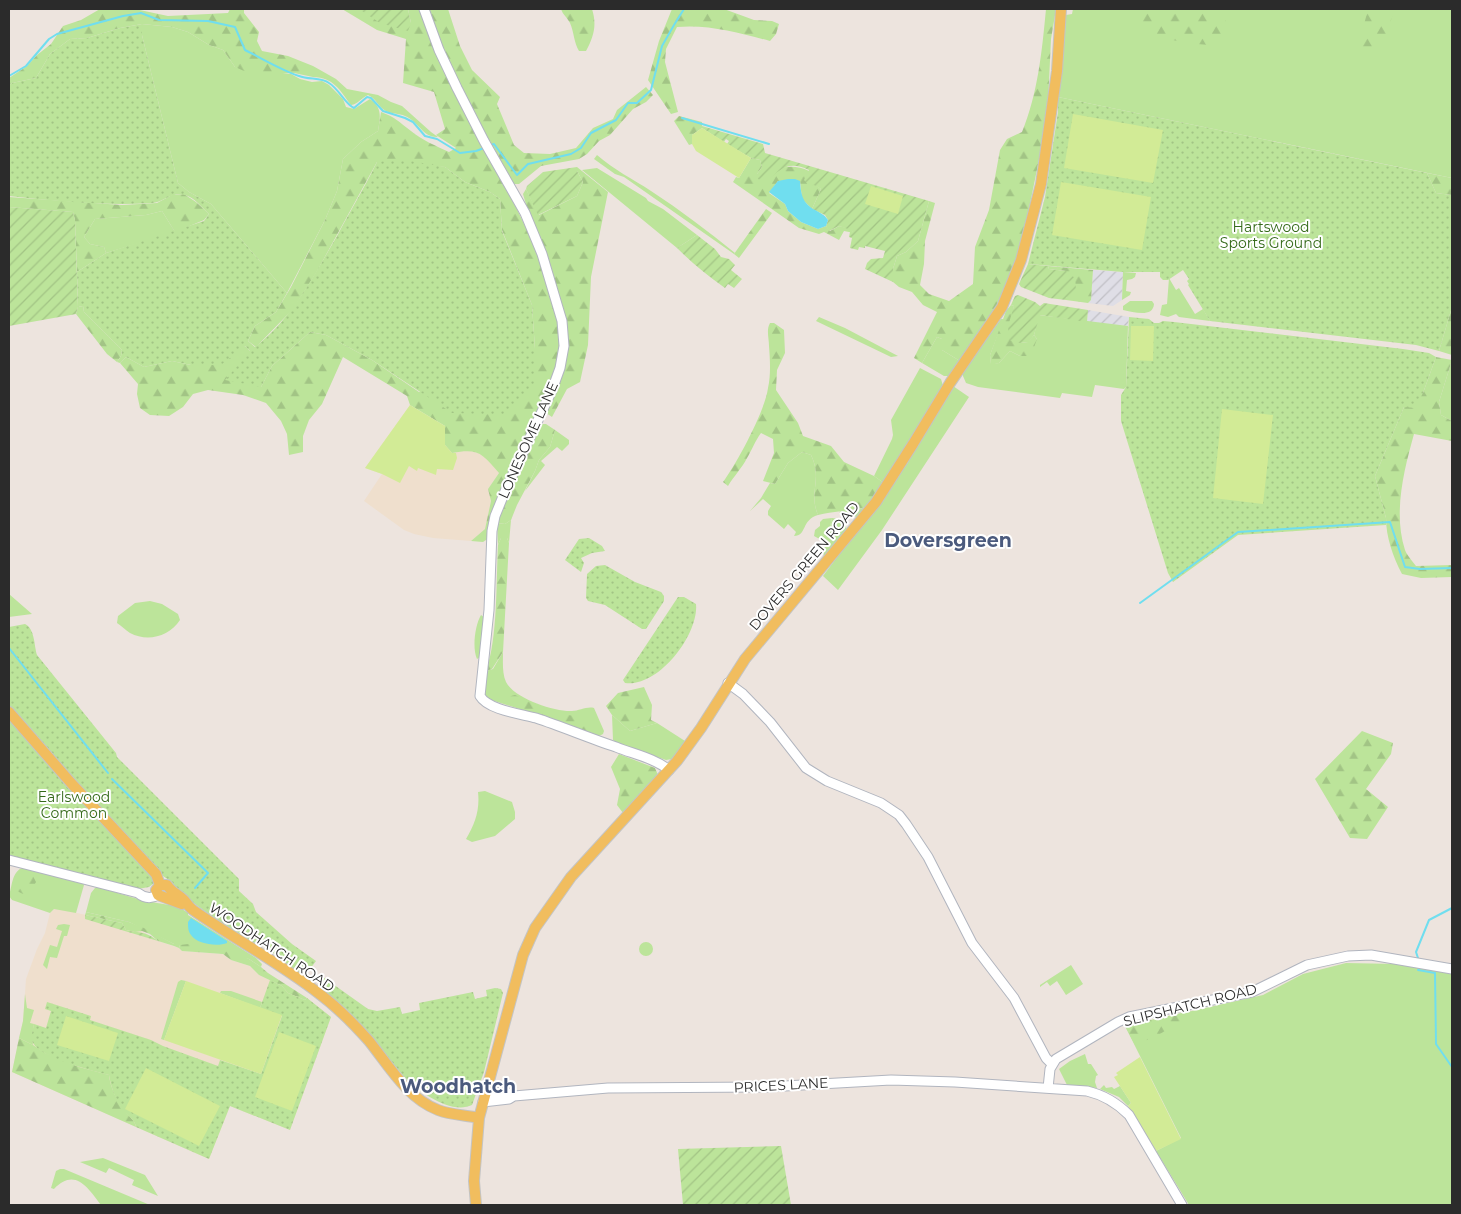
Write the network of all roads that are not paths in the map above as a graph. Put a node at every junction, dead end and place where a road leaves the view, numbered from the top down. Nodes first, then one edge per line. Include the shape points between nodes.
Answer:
1 (424, 9) edge
2 (1061, 9) edge
3 (728, 683) junction
4 (9, 712) edge
5 (669, 770) junction
6 (9, 860) edge
7 (162, 891) junction
8 (1452, 969) edge
9 (1052, 1064) junction
10 (1048, 1088) junction
11 (484, 1097) junction
12 (479, 1118) junction
13 (476, 1205) edge
14 (1182, 1205) edge

1 - 5 street, LONESOME LANE via 439,50 484,141 522,206 542,254 562,321 564,346 560,368 495,516 480,696 490,705 573,731 652,760
2 - 3 main road, DOVERS GREEN ROAD via 1057,71 1042,184 1021,260 1002,306 876,502 759,641
3 - 5 main road, DOVERS GREEN ROAD via 701,728
3 - 9 street via 770,722 816,776 881,803 906,824 928,856 972,943 1020,1007
4 - 7 main road via 156,874
5 - 11 main road, DOVERS GREEN ROAD via 571,877 535,928 523,955
6 - 7 street via 149,898
7 - 12 main road, WOODHATCH ROAD via 288,972 336,1008 368,1040 415,1097 438,1110
8 - 9 street, SLIPSHATCH ROAD via 1372,955 1348,956 1307,965 1252,992 1129,1017
9 - 10 street
10 - 11 street, PRICES LANE via 882,1080 767,1087 611,1088 509,1099
10 - 14 street, PRICES LANE via 1095,1093 1121,1107 1129,1115
11 - 12 main road, DOVERS GREEN ROAD
12 - 13 main road, DOVERS GREEN ROAD via 474,1181

